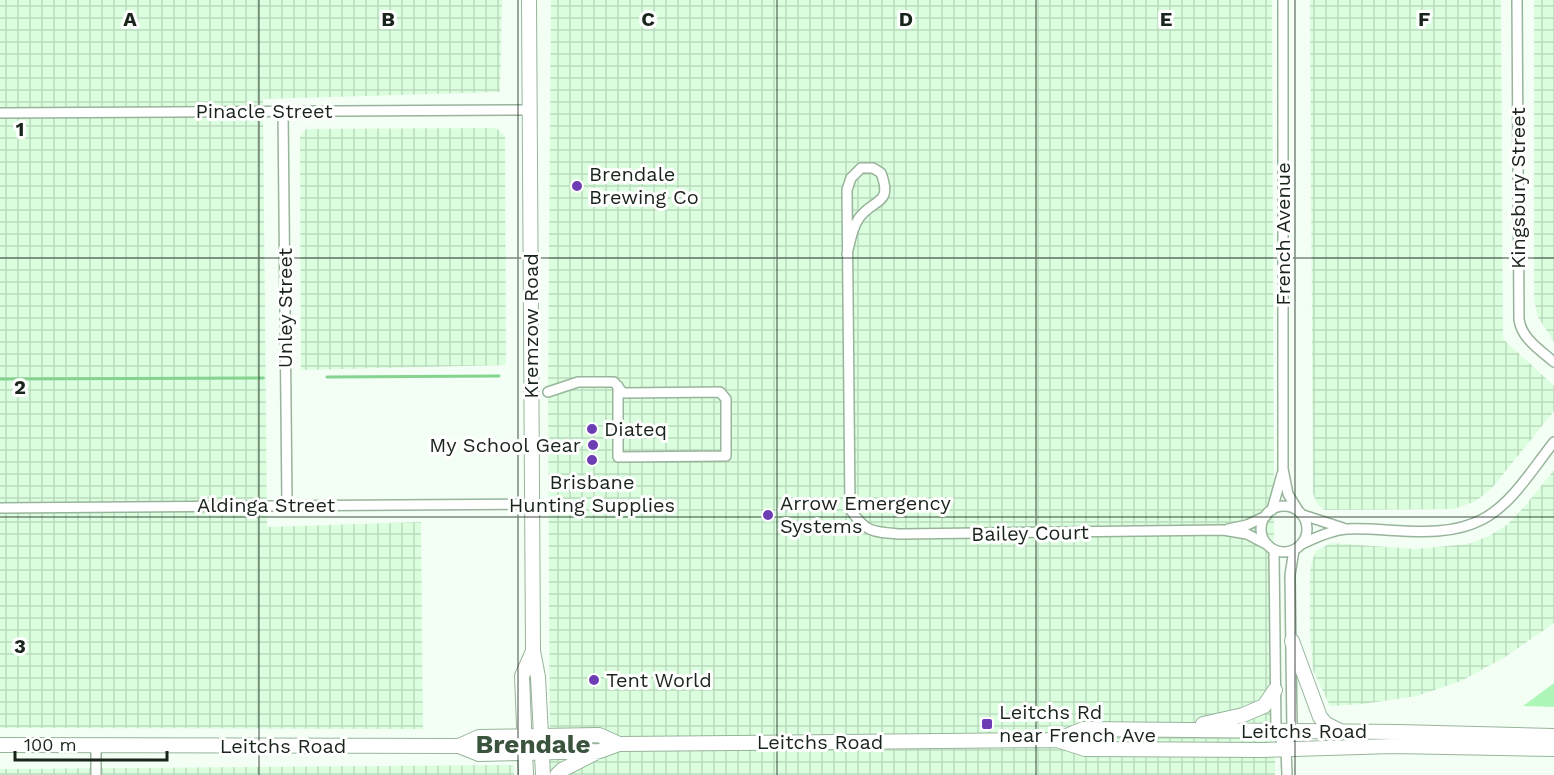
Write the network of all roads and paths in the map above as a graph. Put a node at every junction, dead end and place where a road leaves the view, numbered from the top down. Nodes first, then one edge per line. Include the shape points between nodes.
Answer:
1 (528, 0) edge
2 (1283, 0) edge
3 (1517, 0) edge
4 (529, 110) junction
5 (284, 111) junction
6 (0, 113) edge
7 (848, 254) junction
8 (1554, 362) edge
9 (618, 386) junction
10 (548, 392) dead end
11 (1554, 442) edge
12 (1283, 469) junction
13 (532, 504) junction
14 (287, 505) junction
15 (0, 508) edge
16 (1269, 513) junction
17 (1301, 514) junction
18 (1346, 529) junction
19 (1223, 530) junction
20 (1271, 547) junction
21 (1297, 548) junction
22 (1292, 641) junction
23 (533, 651) junction
24 (1275, 690) junction
25 (1147, 730) junction
26 (1276, 731) junction
27 (1292, 731) junction
28 (1341, 732) junction
29 (524, 736) junction
30 (540, 736) junction
31 (1554, 736) edge
32 (1057, 740) junction
33 (619, 744) junction
34 (0, 745) edge
35 (96, 746) junction
36 (459, 746) junction
37 (1554, 748) edge
38 (1286, 749) junction
39 (600, 751) junction
40 (542, 752) junction
41 (525, 753) junction
42 (96, 775) edge
43 (526, 775) edge
44 (543, 775) edge
45 (557, 775) edge
46 (1287, 775) edge

1 - 4 street, Kremzow Road
2 - 12 street, French Avenue
3 - 8 street, Kingsbury Street via 1518,319 1525,336
4 - 5 street, Pinacle Street
4 - 13 street, Kremzow Road
5 - 6 street, Pinacle Street
5 - 14 street, Unley Street
7 - 7 street, Bailey Court via 847,190 851,178 861,168 873,168 881,173 886,186 883,198 860,217
7 - 19 street, Bailey Court via 850,509 861,525 879,533 901,534
9 - 9 street via 623,393 720,392 726,399 726,456 618,457
9 - 10 street via 614,382 578,382
11 - 18 street via 1503,505 1484,519 1436,531
12 - 16 street, French Avenue
12 - 17 street, French Avenue via 1288,494
13 - 14 street, Aldinga Street
13 - 23 street, Kremzow Road
14 - 15 street, Aldinga Street
16 - 17 street via 1286,507
16 - 19 street, Bailey Court via 1247,525
16 - 20 street via 1263,521 1262,534
17 - 18 street
17 - 21 street via 1306,532
18 - 21 street
19 - 20 street, Bailey Court via 1247,534
20 - 21 street via 1280,552
20 - 24 street
21 - 22 street via 1290,575
22 - 27 street
22 - 28 street via 1320,717
23 - 29 street, Kremzow Road via 522,676
23 - 30 street, Kremzow Road
24 - 25 street via 1264,706 1243,715 1215,723
24 - 26 street
25 - 26 street, Leitchs Road
25 - 32 street, Leitchs Road via 1083,729
26 - 27 street, Leitchs Road
26 - 38 street
27 - 28 street, Leitchs Road
27 - 38 street
28 - 31 street, Leitchs Road
29 - 30 street, Leitchs Road
29 - 36 street, Leitchs Road via 479,737
29 - 41 street, Kremzow Road
30 - 33 street, Leitchs Road via 598,735
30 - 40 street, Kremzow Road
32 - 33 street, Leitchs Road
32 - 38 street, Leitchs Road via 1085,749
33 - 39 street, Leitchs Road
34 - 35 street, Leitchs Road
35 - 36 street, Leitchs Road
35 - 42 street
36 - 41 street, Leitchs Road via 479,754
37 - 38 street, Leitchs Road
38 - 46 street
39 - 40 street, Leitchs Road
39 - 45 street
40 - 41 street, Leitchs Road
40 - 44 street, Kremzow Road
41 - 43 street, Kremzow Road

